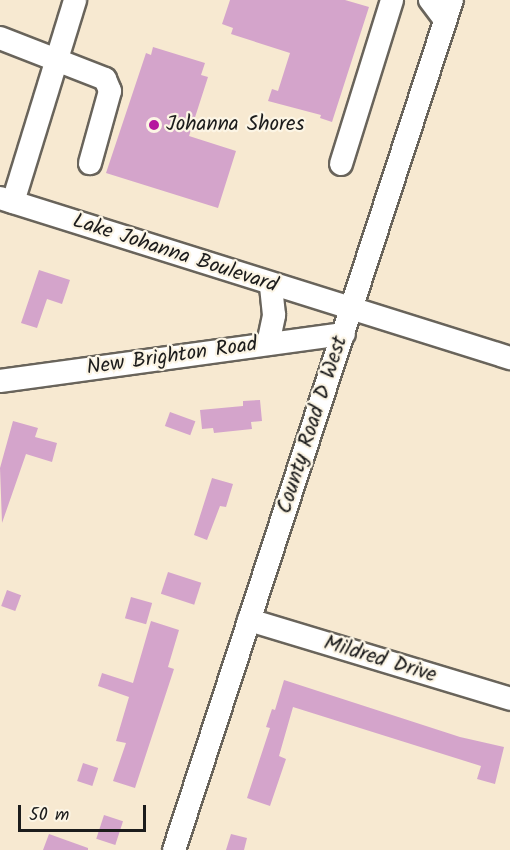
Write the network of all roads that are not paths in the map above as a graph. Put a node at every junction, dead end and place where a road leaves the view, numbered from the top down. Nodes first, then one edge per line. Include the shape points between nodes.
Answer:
1 (75, 0) edge
2 (392, 0) edge
3 (430, 0) edge
4 (449, 10) edge
5 (0, 38) edge
6 (56, 58) junction
7 (90, 163) dead end
8 (341, 164) dead end
9 (4, 199) edge
10 (271, 284) junction
11 (351, 310) junction
12 (344, 334) junction
13 (268, 344) junction
14 (510, 358) edge
15 (0, 381) edge
16 (249, 620) junction
17 (510, 699) edge
18 (174, 850) edge

1 - 6 street
2 - 8 street
3 - 4 street
4 - 11 street, County Road D West
5 - 6 street
6 - 7 street via 95,72 105,79 110,91
6 - 9 street
9 - 10 street, Lake Johanna Boulevard
10 - 11 street, Lake Johanna Boulevard
10 - 13 street via 274,315
11 - 12 street, County Road D West
11 - 14 street, Lake Johanna Boulevard
12 - 13 street, New Brighton Road
12 - 16 street, County Road D West
13 - 15 street, New Brighton Road
16 - 17 street, Mildred Drive
16 - 18 street, County Road D West

